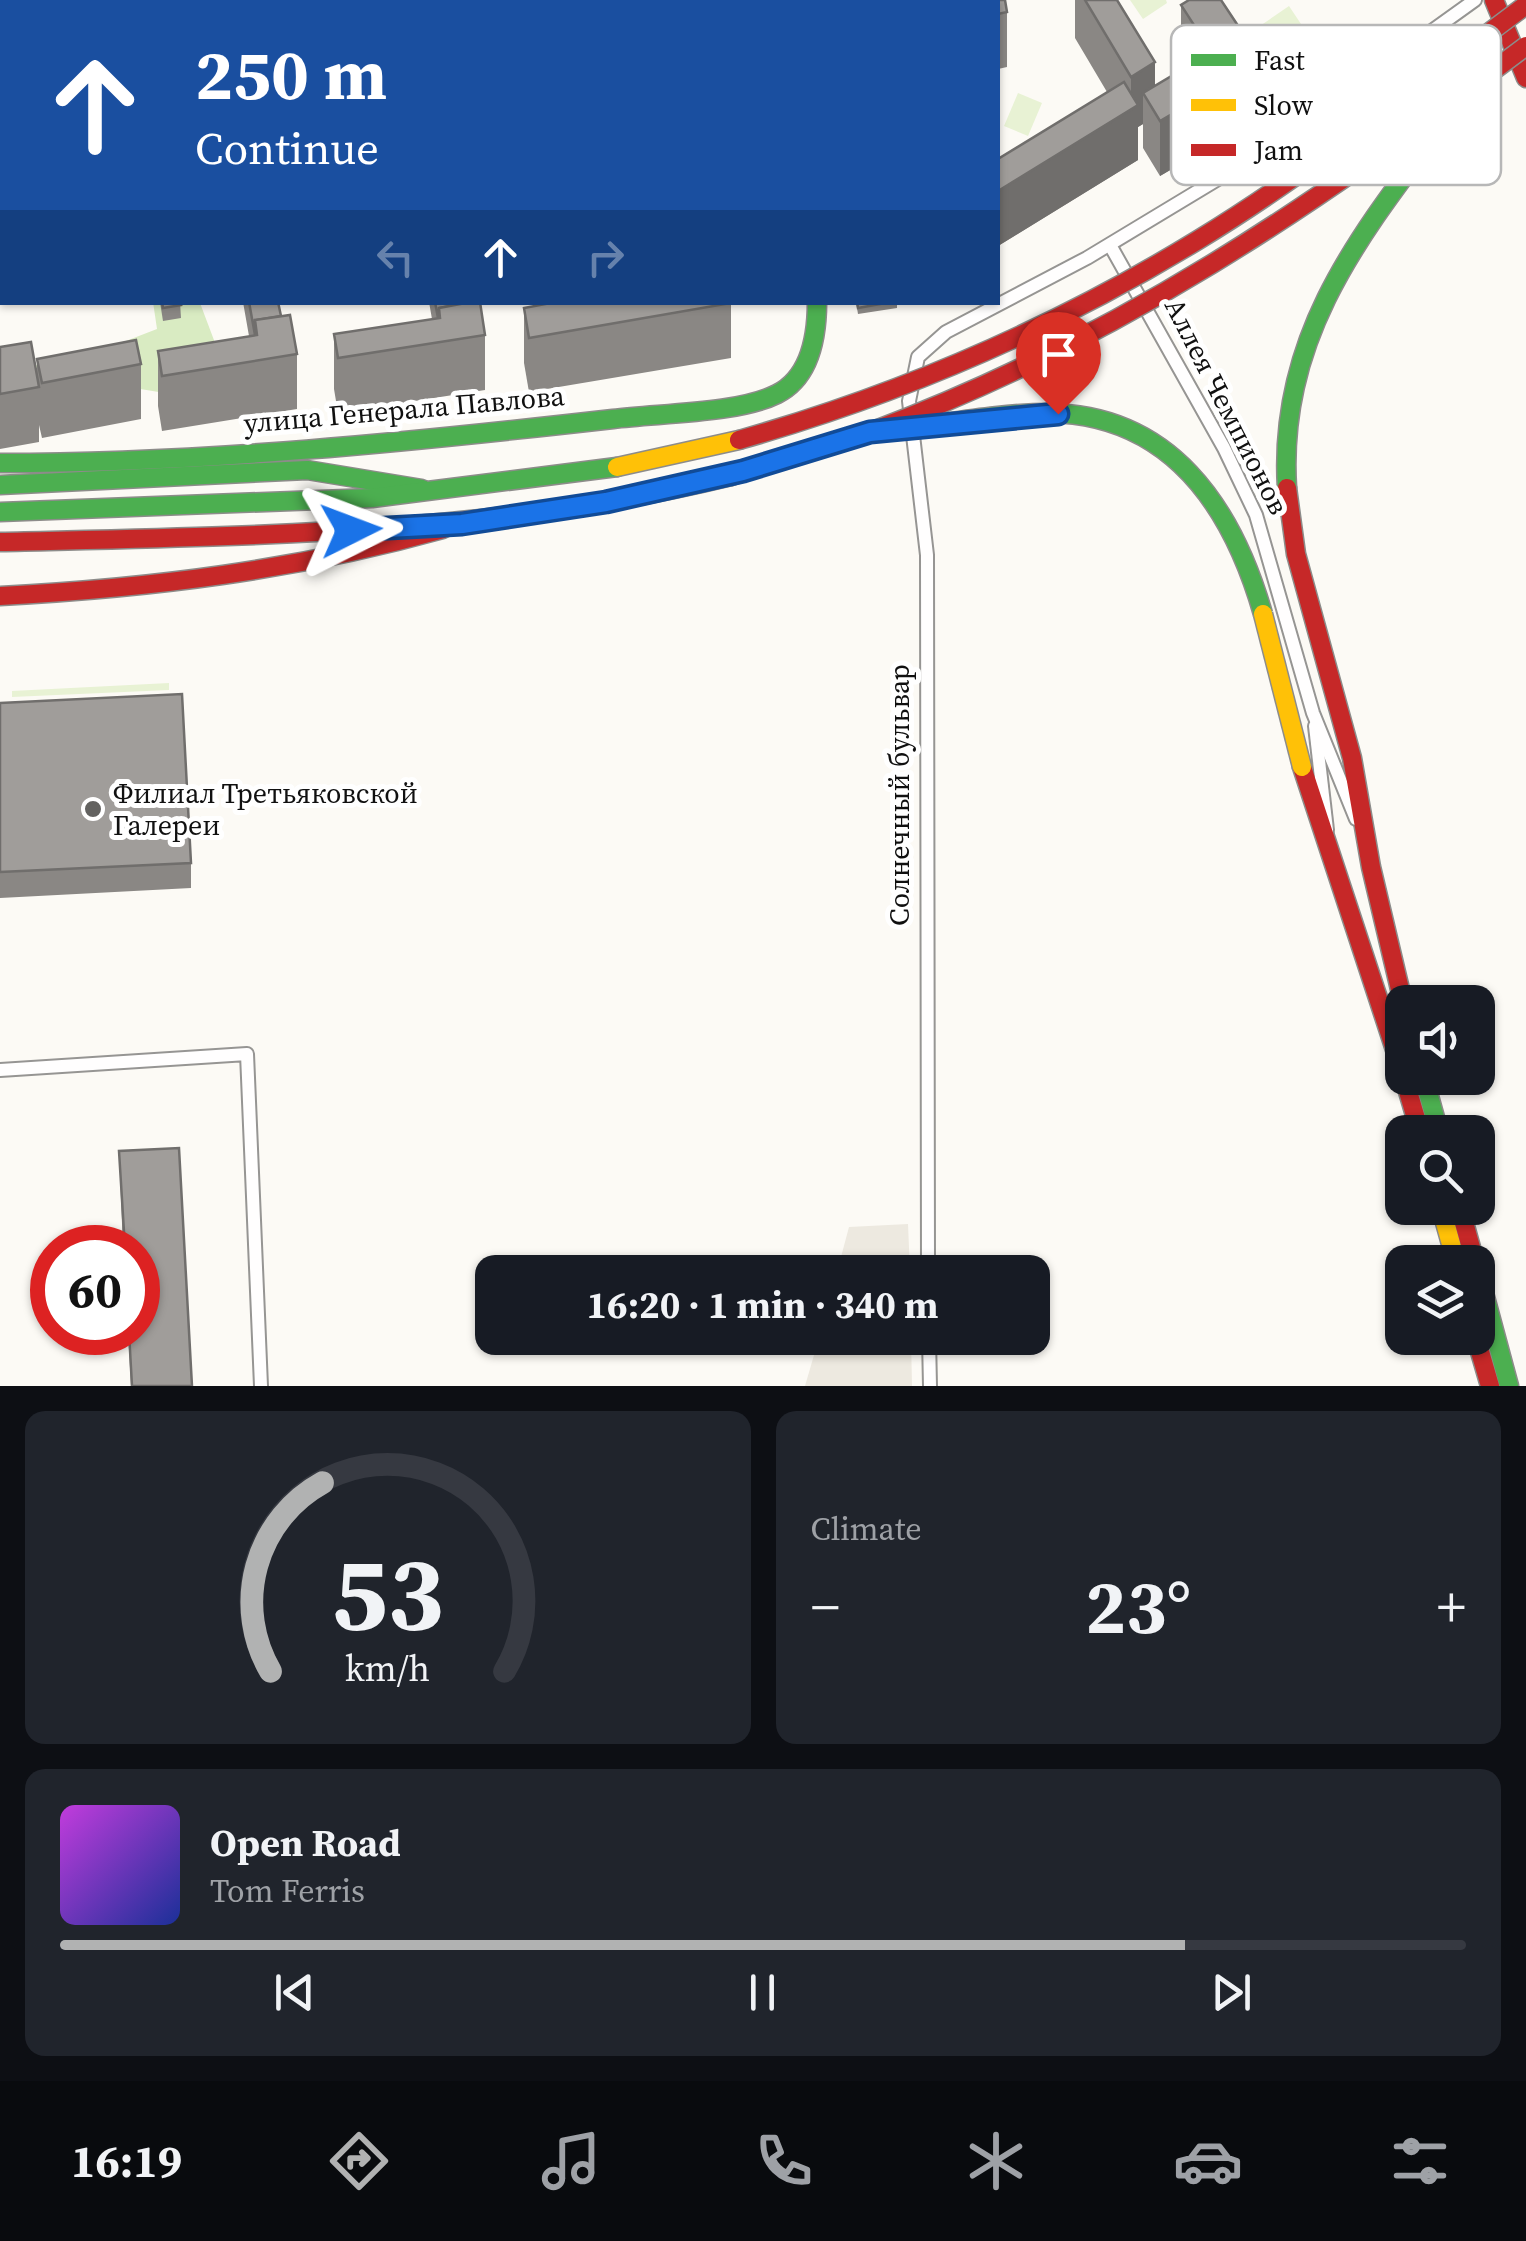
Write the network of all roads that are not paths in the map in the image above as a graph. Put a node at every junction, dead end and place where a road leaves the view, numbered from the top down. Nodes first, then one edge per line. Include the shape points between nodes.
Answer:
1 (1474, 0) edge
2 (1494, 0) edge
3 (1526, 5) edge
4 (1440, 25) edge
5 (1499, 25) edge
6 (1526, 46) edge
7 (1501, 65) edge
8 (1526, 78) edge
9 (1207, 185) edge
10 (1279, 185) edge
11 (1333, 185) edge
12 (1402, 185) edge
13 (1110, 245) junction
14 (1000, 303) edge
15 (817, 305) edge
16 (997, 305) edge
17 (870, 432) junction
18 (0, 463) edge
19 (0, 486) edge
20 (452, 494) junction
21 (0, 512) edge
22 (462, 524) junction
23 (0, 542) edge
24 (0, 596) edge
25 (1313, 713) junction
26 (1366, 846) junction
27 (1330, 853) junction
28 (1400, 985) edge
29 (1385, 1012) edge
30 (0, 1070) edge
31 (928, 1255) edge
32 (1495, 1334) edge
33 (929, 1355) edge
34 (1481, 1355) edge
35 (262, 1386) edge
36 (930, 1386) edge
37 (1490, 1386) edge
38 (1509, 1386) edge

1 - 4 street
2 - 8 main road
3 - 5 main road, bridge
6 - 7 main road, bridge
9 - 13 street
10 - 20 main road, bridge via 1200,239 1008,343 875,399 611,471
11 - 17 main road, bridge via 1252,242 1066,352
12 - 26 main road via 1330,289 1301,350 1283,467 1288,517 1352,759
13 - 14 street, Солнечный бульвар
13 - 25 street, Аллея Чемпионов via 1256,515
15 - 18 main road, улица Генерала Павлова via 804,373 777,394 733,405 497,432 95,463
16 - 31 street, Солнечный бульвар via 946,332 918,357 909,401 927,554
17 - 22 main road via 666,491
17 - 27 main road, bridge via 1072,414 1139,434 1184,463 1236,536
19 - 20 main road via 307,470
20 - 21 main road
22 - 23 main road
22 - 24 main road via 248,576
25 - 26 street, Аллея Чемпионов
25 - 27 street, Аллея Чемпионов
26 - 28 main road, Аллея Чемпионов
27 - 29 main road, Аллея Чемпионов
30 - 35 street via 248,1054
32 - 38 main road
33 - 36 street
34 - 37 main road

